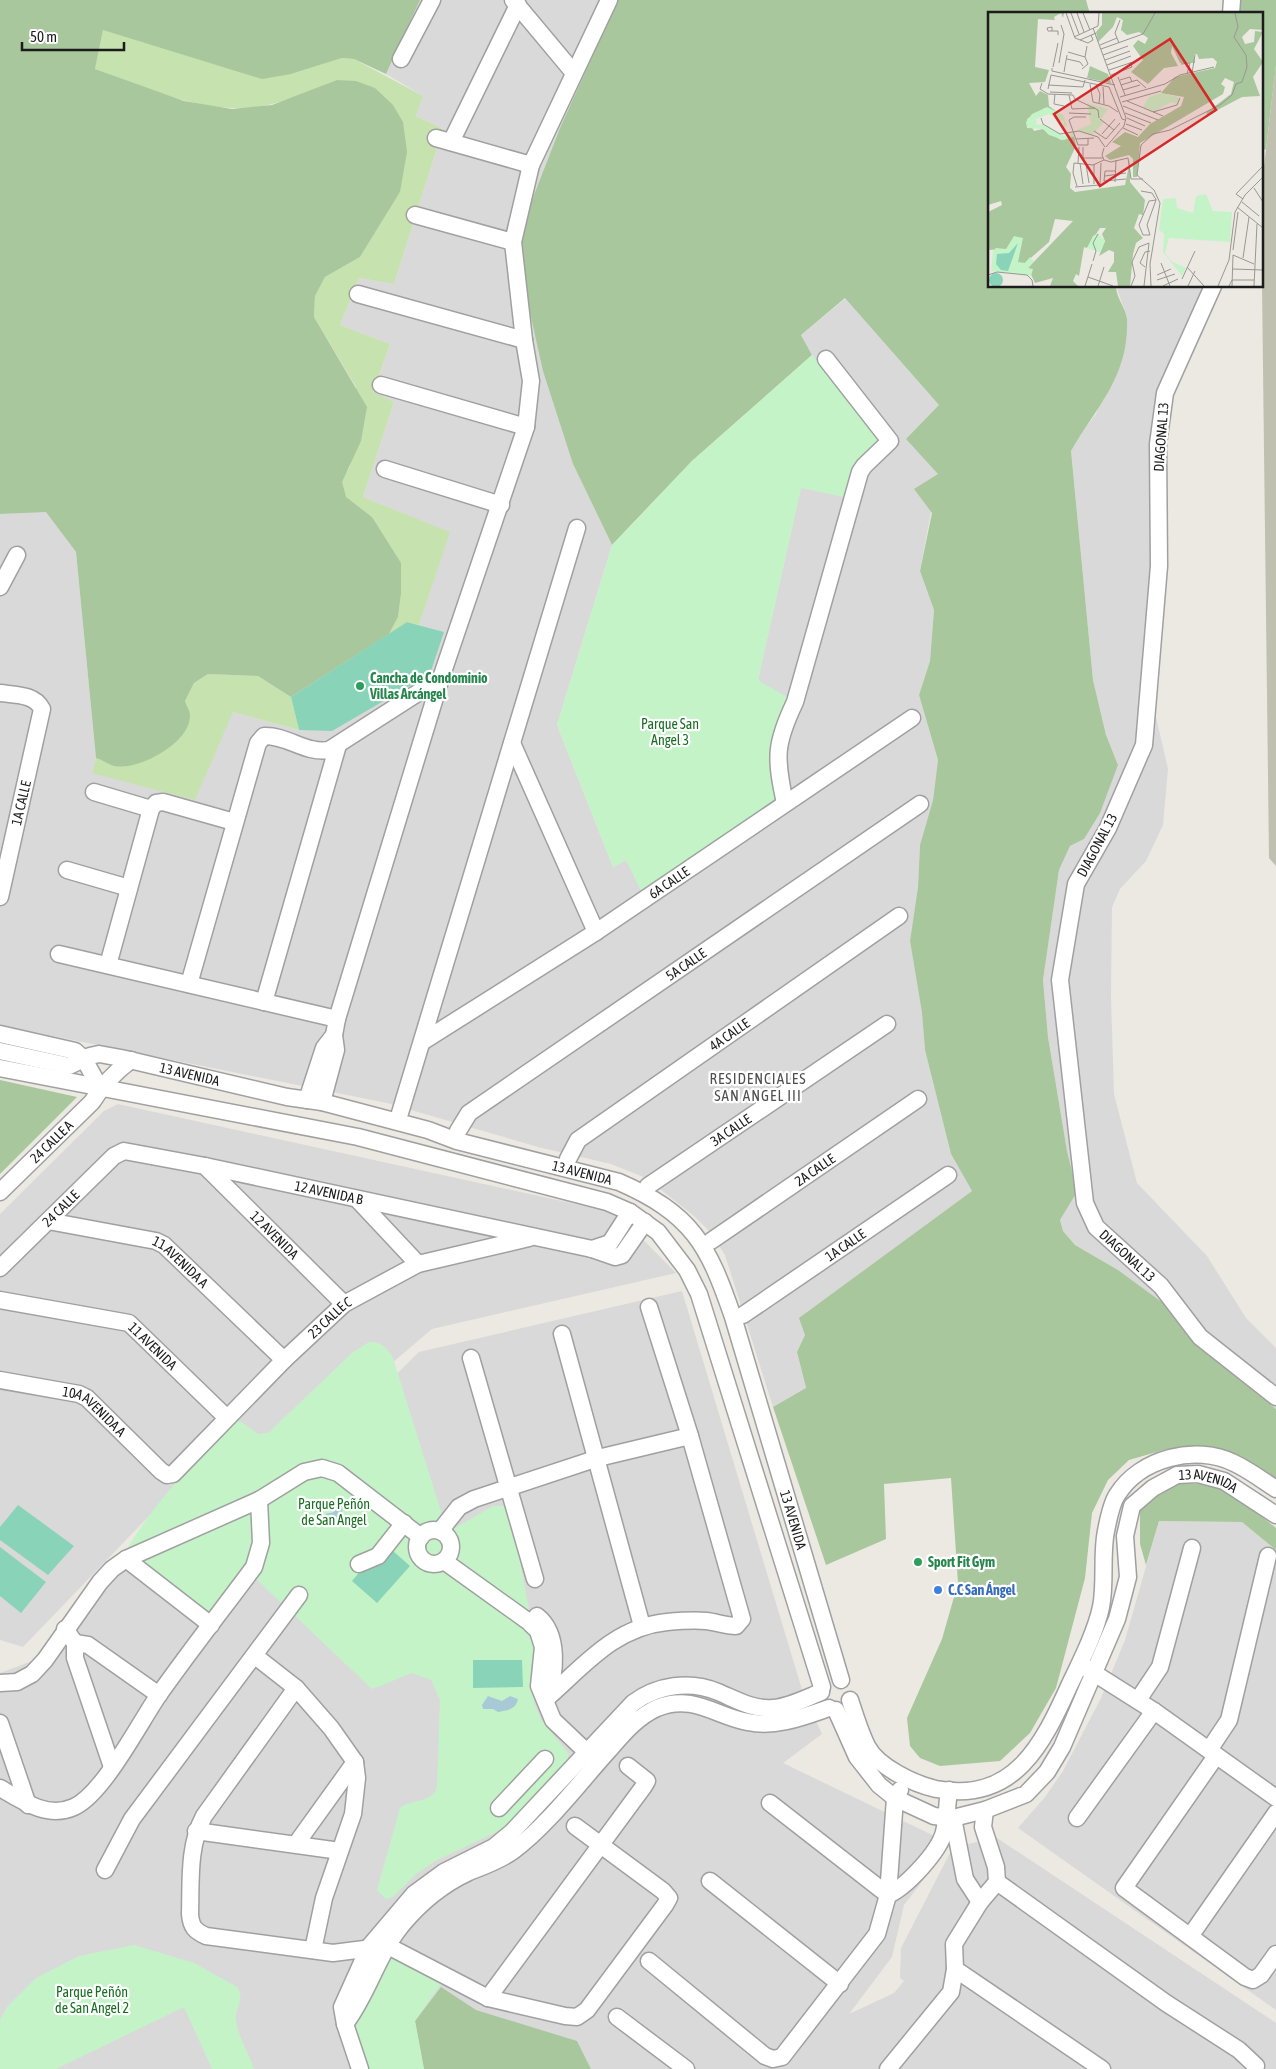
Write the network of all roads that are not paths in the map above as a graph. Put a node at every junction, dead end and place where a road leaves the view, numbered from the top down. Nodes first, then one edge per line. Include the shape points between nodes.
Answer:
1 (432, 0) edge
2 (609, 0) edge
3 (516, 3) edge
4 (401, 59) dead end
5 (574, 73) junction
6 (531, 166) junction
7 (415, 215) dead end
8 (513, 242) junction
9 (1212, 288) edge
10 (358, 294) dead end
11 (524, 340) junction
12 (826, 359) dead end
13 (381, 385) dead end
14 (526, 428) junction
15 (385, 469) dead end
16 (501, 504) junction
17 (578, 528) dead end
18 (17, 555) dead end
19 (0, 587) edge
20 (441, 678) junction
21 (0, 693) edge
22 (912, 718) dead end
23 (512, 744) junction
24 (338, 745) junction
25 (94, 792) dead end
26 (785, 803) junction
27 (920, 804) dead end
28 (152, 809) junction
29 (234, 822) junction
30 (68, 870) dead end
31 (129, 888) junction
32 (0, 897) edge
33 (899, 916) dead end
34 (596, 932) junction
35 (59, 954) dead end
36 (108, 965) junction
37 (189, 984) junction
38 (264, 1002) junction
39 (887, 1024) dead end
40 (336, 1027) junction
41 (0, 1034) edge
42 (422, 1042) junction
43 (0, 1051) edge
44 (84, 1059) junction
45 (131, 1060) junction
46 (0, 1068) edge
47 (100, 1088) junction
48 (286, 1097) junction
49 (918, 1098) dead end
50 (314, 1101) junction
51 (400, 1112) junction
52 (371, 1116) junction
53 (282, 1122) junction
54 (458, 1136) junction
55 (358, 1138) junction
56 (124, 1151) joint
57 (568, 1159) junction
58 (450, 1161) junction
59 (206, 1166) junction
60 (948, 1175) dead end
61 (648, 1186) junction
62 (0, 1192) edge
63 (357, 1199) junction
64 (630, 1212) junction
65 (48, 1221) junction
66 (645, 1222) junction
67 (532, 1238) junction
68 (712, 1241) junction
69 (592, 1249) junction
70 (418, 1264) junction
71 (0, 1268) edge
72 (0, 1300) edge
73 (344, 1304) junction
74 (649, 1307) dead end
75 (743, 1315) junction
76 (562, 1334) dead end
77 (470, 1358) dead end
78 (284, 1360) junction
79 (0, 1380) edge
80 (1276, 1398) edge
81 (760, 1404) junction
82 (227, 1418) junction
83 (691, 1440) junction
84 (599, 1464) junction
85 (172, 1474) joint
86 (1276, 1489) edge
87 (511, 1492) junction
88 (259, 1500) junction
89 (1276, 1514) edge
90 (404, 1523) junction
91 (420, 1537) junction
92 (446, 1546) junction
93 (1192, 1548) dead end
94 (1268, 1556) dead end
95 (126, 1559) junction
96 (359, 1564) dead end
97 (535, 1579) dead end
98 (299, 1594) dead end
99 (211, 1624) junction
100 (642, 1626) junction
101 (65, 1629) junction
102 (75, 1643) junction
103 (255, 1656) junction
104 (1079, 1665) junction
105 (1095, 1672) junction
106 (841, 1680) junction
107 (0, 1683) edge
108 (296, 1688) junction
109 (821, 1690) junction
110 (159, 1695) junction
111 (546, 1699) junction
112 (850, 1700) junction
113 (1063, 1700) junction
114 (1138, 1700) junction
115 (1080, 1706) junction
116 (832, 1709) junction
117 (1154, 1711) junction
118 (0, 1723) edge
119 (1213, 1753) junction
120 (592, 1757) junction
121 (545, 1759) dead end
122 (355, 1762) junction
123 (628, 1766) dead end
124 (112, 1767) junction
125 (906, 1779) junction
126 (0, 1788) edge
127 (949, 1790) junction
128 (513, 1792) junction
129 (895, 1798) junction
130 (1276, 1798) edge
131 (770, 1803) dead end
132 (28, 1805) junction
133 (499, 1808) dead end
134 (985, 1810) junction
135 (1276, 1813) edge
136 (949, 1818) junction
137 (1077, 1818) dead end
138 (536, 1819) junction
139 (575, 1826) dead end
140 (196, 1831) junction
141 (296, 1844) junction
142 (602, 1845) junction
143 (340, 1851) junction
144 (105, 1870) dead end
145 (710, 1881) dead end
146 (997, 1882) junction
147 (888, 1896) junction
148 (980, 1902) junction
149 (1190, 1936) junction
150 (388, 1946) junction
151 (369, 1947) junction
152 (313, 1950) junction
153 (1276, 1954) edge
154 (649, 1962) dead end
155 (955, 1969) junction
156 (840, 1984) junction
157 (488, 1998) junction
158 (617, 2017) dead end
159 (345, 2024) junction
160 (891, 2068) edge
161 (360, 2069) edge
162 (686, 2069) edge
163 (1102, 2069) edge
164 (1255, 2069) edge

1 - 4 street
2 - 5 street
3 - 5 street
3 - 6 street via 443,140
5 - 6 street
6 - 8 street
7 - 8 street
8 - 11 street
9 - 80 street, DIAGONAL 13 via 1164,393 1158,444 1159,566 1144,744 1108,828 1076,884 1060,980 1085,1203 1096,1227 1161,1286 1200,1337
10 - 11 street
11 - 14 street via 531,381
12 - 26 street via 890,441 860,472 795,702 781,733 777,755
13 - 14 street
14 - 16 street
15 - 16 street
16 - 20 street
17 - 23 street
18 - 19 street
20 - 24 street
20 - 40 street
21 - 32 street, 1A CALLE via 32,698 42,709
22 - 26 street, 6A CALLE
23 - 34 street
23 - 42 street
24 - 29 street via 322,751 273,735 264,736 258,743
24 - 38 street
25 - 28 street
26 - 34 street, 6A CALLE
27 - 54 street, 5A CALLE via 469,1113
28 - 29 street via 156,803 164,802
28 - 31 street
29 - 37 street
30 - 31 street
31 - 36 street
33 - 57 street, 4A CALLE via 578,1140
34 - 42 street, 6A CALLE
35 - 36 street
36 - 37 street
37 - 38 street
38 - 40 street
39 - 61 street, 3A CALLE
40 - 50 street via 336,1050
41 - 44 street via 68,1048
42 - 51 street
43 - 44 street, 13 AVENIDA via 69,1066
44 - 45 street, 13 AVENIDA via 99,1054
44 - 47 street
45 - 47 street, 24 CALLE A via 115,1071
45 - 48 street, 13 AVENIDA
46 - 47 street, 13 AVENIDA
47 - 53 street, 13 AVENIDA
47 - 62 street, 24 CALLE A via 92,1102
48 - 50 street, 13 AVENIDA
48 - 53 street
49 - 68 street, 2A CALLE
50 - 52 street, 13 AVENIDA
51 - 52 street
51 - 54 street
52 - 54 street, 13 AVENIDA
52 - 55 street via 356,1127
53 - 55 street, 13 AVENIDA
54 - 57 street
54 - 58 street, 5A CALLE
54 - 81 street, 13 AVENIDA via 619,1182 666,1206 704,1245 733,1316
55 - 58 street, 13 AVENIDA
56 - 59 street, 12 AVENIDA B
56 - 65 street, 24 CALLE via 114,1156
57 - 61 street via 619,1172
58 - 64 street, 13 AVENIDA via 584,1195
59 - 63 street, 12 AVENIDA B
59 - 73 street, 12 AVENIDA
60 - 75 street, 1A CALLE
61 - 68 street via 679,1209
63 - 67 street, 12 AVENIDA B
63 - 70 street
64 - 66 street, 13 AVENIDA
64 - 69 street via 610,1243
65 - 71 street, 24 CALLE
65 - 78 street, 11 AVENIDA A via 164,1245
66 - 69 street, 12 AVENIDA B via 619,1257
66 - 109 street, 13 AVENIDA via 671,1246 699,1294
67 - 69 street, 12 AVENIDA B
67 - 70 street, 23 CALLE C
68 - 75 street
70 - 73 street, 23 CALLE C
72 - 82 street, 11 AVENIDA via 129,1324
73 - 78 street, 23 CALLE C
74 - 83 street
75 - 81 street via 762,1380
76 - 84 street
77 - 87 street
78 - 82 street, 23 CALLE C
79 - 85 street, 10A AVENIDA A via 71,1392 87,1398 161,1471
81 - 106 street, 13 AVENIDA
82 - 85 street, 23 CALLE C
83 - 84 street
83 - 100 street via 742,1619 736,1626 705,1621
84 - 87 street
84 - 100 street
86 - 104 street, 13 AVENIDA via 1233,1462 1200,1453 1170,1456 1140,1472 1117,1495 1105,1532 1101,1607
87 - 92 street via 464,1515
87 - 97 street
88 - 90 street via 291,1478 322,1468 338,1473
88 - 95 street
88 - 99 street via 260,1554 254,1567
89 - 105 street, 13 AVENIDA via 1224,1482 1198,1474 1176,1475 1153,1488 1132,1506 1125,1536 1128,1577 1117,1619
90 - 91 street
90 - 96 street via 378,1556
91 - 92 street via 426,1532
91 - 92 street via 417,1545 425,1562 435,1564
92 - 111 street via 539,1617 550,1632 552,1685
93 - 114 street via 1160,1667
94 - 119 street via 1229,1720
95 - 99 street
95 - 101 street via 112,1568
98 - 103 street
99 - 110 street
100 - 111 street via 622,1634 598,1650
101 - 102 street
101 - 107 street via 32,1674 16,1682
102 - 110 street via 88,1645
102 - 124 street via 75,1658
103 - 108 street
103 - 144 street via 132,1819
104 - 105 street
104 - 113 street, 13 AVENIDA
105 - 114 street
105 - 115 street, 13 AVENIDA
106 - 109 street via 830,1680
106 - 112 street via 849,1688
108 - 122 street
108 - 140 street
109 - 116 street via 822,1701
109 - 120 street via 773,1708 751,1706 704,1687 679,1685 656,1690 634,1703
110 - 124 street
111 - 120 street via 553,1720
112 - 116 street via 846,1705
112 - 125 street, 13 AVENIDA via 868,1748
113 - 115 street
113 - 127 street, 13 AVENIDA via 1043,1739 1019,1768 1001,1782 976,1791
114 - 117 street
115 - 134 street, 13 AVENIDA via 1047,1772 1026,1794
116 - 120 street via 772,1724 747,1722 691,1704 658,1708 636,1721
116 - 129 street via 857,1757 879,1785
117 - 119 street
117 - 137 street
118 - 132 street
119 - 130 street
119 - 149 street via 1124,1888
120 - 138 street
121 - 128 street
122 - 141 street
122 - 143 street via 357,1778 353,1814
123 - 142 street via 647,1781
124 - 132 street via 97,1790 73,1808 43,1810
125 - 127 street, 13 AVENIDA via 923,1786
125 - 129 street
126 - 132 street
127 - 136 street
128 - 133 street
128 - 138 street
129 - 136 street via 934,1816
129 - 147 street
131 - 147 street
134 - 136 street, 13 AVENIDA
134 - 146 street via 983,1827 996,1867
135 - 149 street
136 - 147 street via 927,1859 909,1882
136 - 148 street via 965,1879
138 - 150 street via 513,1851 467,1873 420,1904
138 - 151 street via 494,1847 444,1872 414,1894
139 - 142 street
140 - 141 street
140 - 152 street via 190,1923 196,1932
141 - 143 street
142 - 157 street
142 - 157 street via 663,1891 669,1898 665,1906 586,2010 577,2017
143 - 152 street via 319,1916
145 - 156 street
146 - 148 street
146 - 164 street via 1166,2003 1239,2050 1256,2066
147 - 156 street via 877,1934
148 - 155 street via 954,1944
149 - 153 street via 1253,1980 1261,1975
150 - 151 street
150 - 157 street
150 - 159 street via 356,2011
151 - 152 street via 333,1953
151 - 159 street via 342,2007
154 - 156 street via 765,2056 774,2059 782,2057
155 - 160 street via 951,1992
155 - 163 street
158 - 162 street
159 - 161 street

